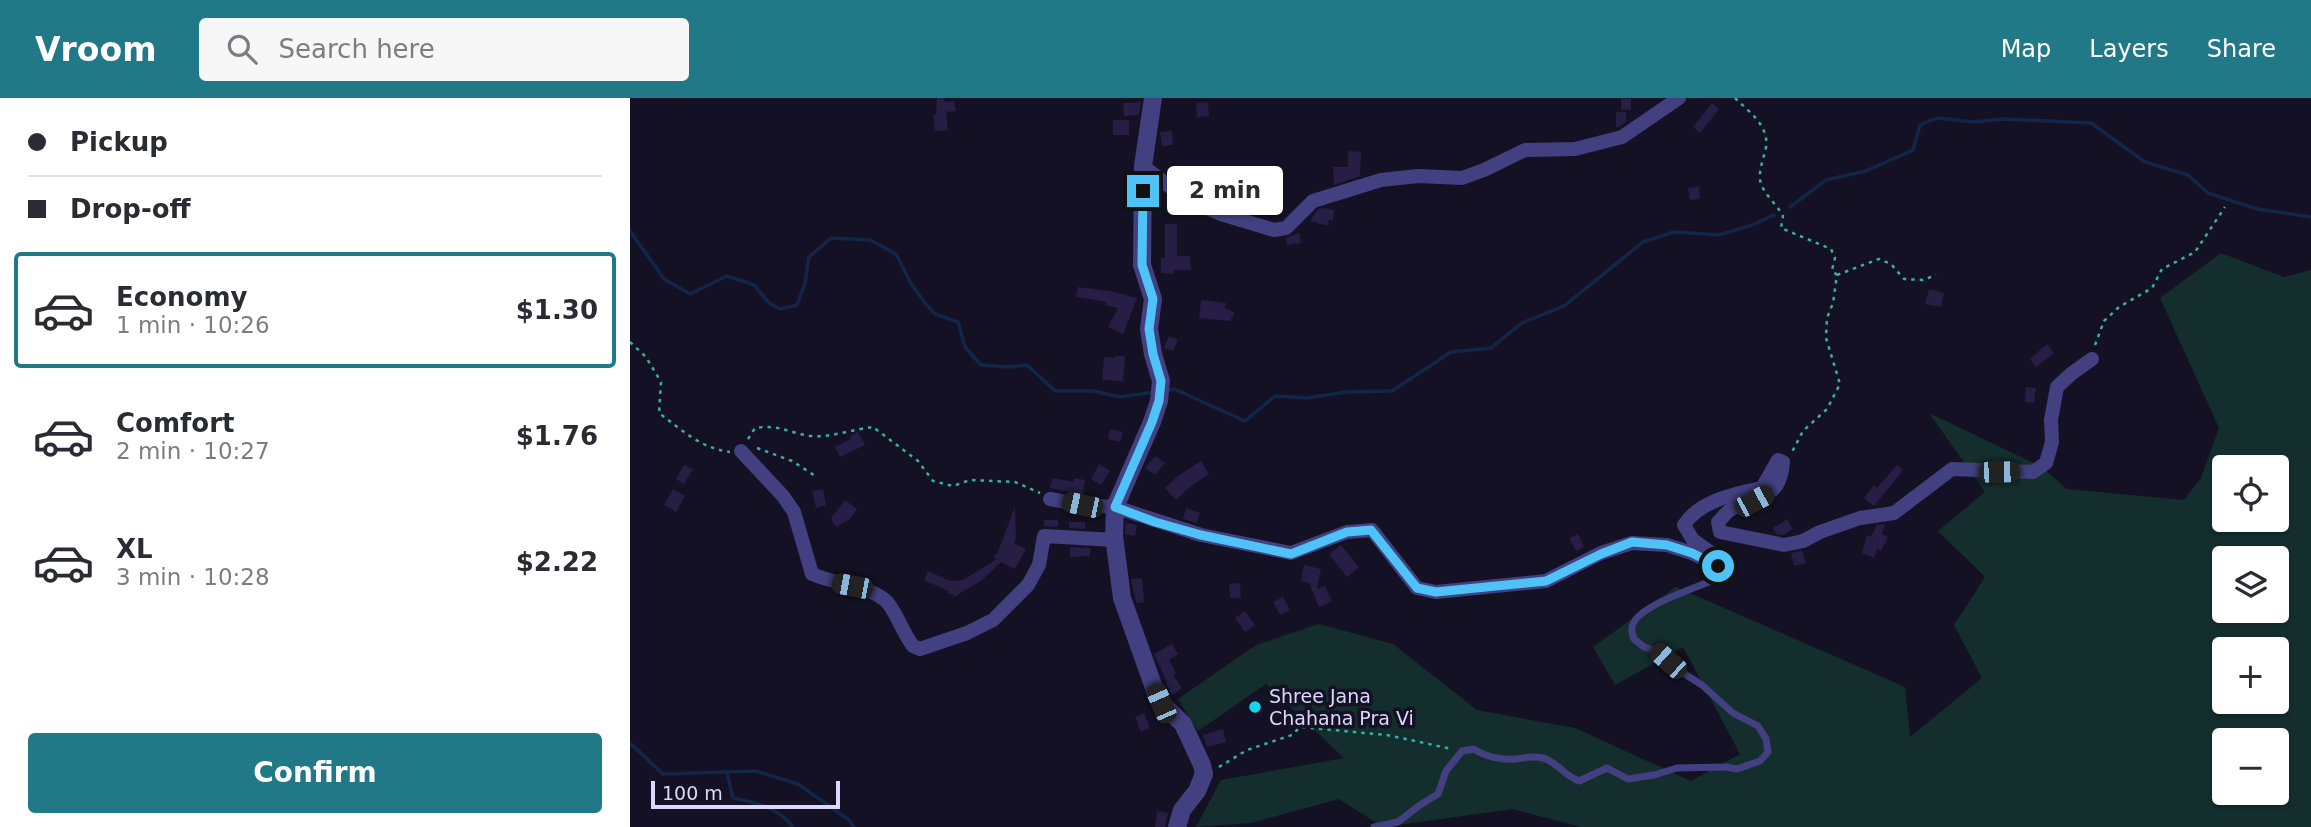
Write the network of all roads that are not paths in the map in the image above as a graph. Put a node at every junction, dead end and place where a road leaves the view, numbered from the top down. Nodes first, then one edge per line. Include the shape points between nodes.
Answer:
1 (1153, 98) edge
2 (1679, 98) edge
3 (1143, 166) junction
4 (2092, 359) road end
5 (741, 451) road end
6 (1050, 499) road end
7 (1115, 507) junction
8 (1115, 540) junction
9 (1718, 566) junction
10 (1177, 827) edge
11 (1374, 827) edge

1 - 3 street
2 - 3 street via 1622,137 1575,149 1525,150 1462,177 1381,180 1313,201 1286,228 1274,230 1183,197
3 - 7 street via 1142,265 1153,299 1149,329 1161,381 1147,434
4 - 9 street via 2057,387 2052,442 2046,463 2033,472 1952,469 1894,513 1860,518 1784,545 1720,532 1718,523 1729,510 1775,488 1782,474 1783,462 1778,460 1762,488 1719,500 1684,525 1693,540 1717,557
5 - 8 street via 794,512 812,574 880,596 913,646 920,649 993,620 1028,585 1044,536
6 - 7 street
7 - 8 street
7 - 9 street via 1201,535 1291,554 1347,532 1371,530 1417,588 1436,592 1546,581 1632,542 1667,545
8 - 10 street via 1122,598 1153,685 1161,703 1183,724 1204,774
9 - 11 lane via 1726,574 1660,601 1635,620 1633,639 1657,650 1733,713 1758,726 1768,752 1760,761 1737,769 1676,768 1628,779 1607,768 1580,781 1546,759 1462,751 1446,771 1438,794 1398,822

